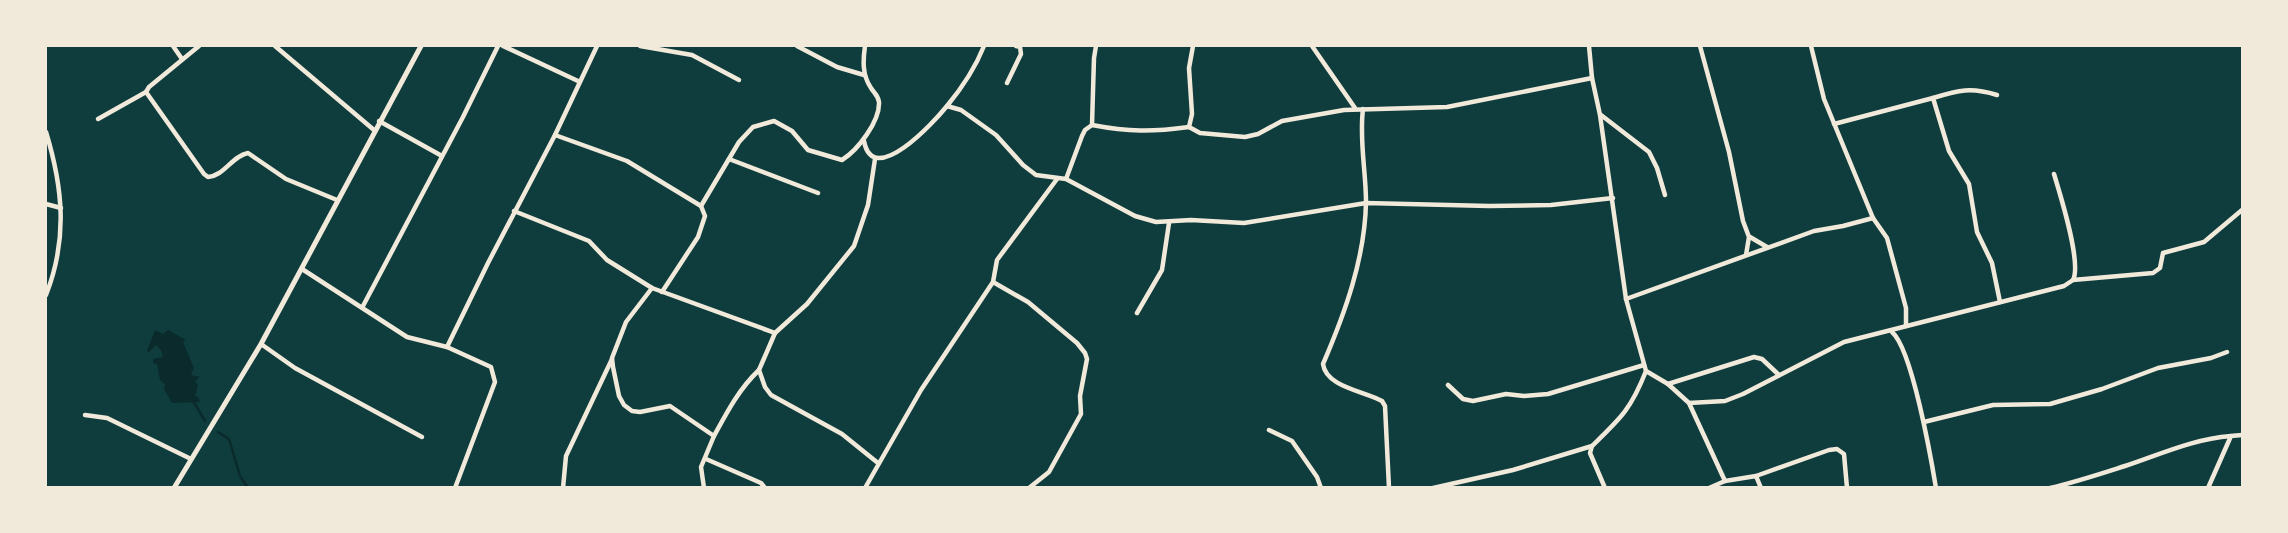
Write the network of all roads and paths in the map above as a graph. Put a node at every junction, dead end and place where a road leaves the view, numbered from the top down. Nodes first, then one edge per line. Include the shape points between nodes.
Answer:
1 (173, 46) edge
2 (199, 46) edge
3 (275, 46) edge
4 (421, 46) edge
5 (498, 46) edge
6 (503, 46) edge
7 (597, 46) edge
8 (639, 46) edge
9 (797, 46) edge
10 (864, 46) edge
11 (984, 46) edge
12 (1016, 46) edge
13 (1096, 46) edge
14 (1194, 46) edge
15 (1312, 46) edge
16 (1589, 46) edge
17 (1700, 46) edge
18 (1813, 47) edge
19 (182, 59) junction
20 (864, 75) junction
21 (1592, 78) junction
22 (739, 80) dead end
23 (579, 81) junction
24 (1007, 83) dead end
25 (146, 92) junction
26 (1997, 95) dead end
27 (1933, 98) junction
28 (947, 106) junction
29 (1356, 109) junction
30 (1363, 109) junction
31 (1600, 114) junction
32 (99, 119) dead end
33 (379, 121) junction
34 (1835, 124) junction
35 (1092, 125) junction
36 (1189, 127) junction
37 (374, 130) junction
38 (46, 132) edge
39 (555, 135) junction
40 (864, 141) junction
41 (442, 156) junction
42 (729, 159) junction
43 (875, 159) junction
44 (2054, 174) dead end
45 (1066, 178) junction
46 (1057, 179) junction
47 (818, 193) dead end
48 (1665, 195) dead end
49 (1613, 198) junction
50 (337, 200) junction
51 (1366, 203) junction
52 (46, 204) edge
53 (701, 206) junction
54 (61, 208) junction
55 (2242, 210) edge
56 (514, 211) junction
57 (1873, 218) junction
58 (1169, 223) junction
59 (1749, 237) junction
60 (1767, 247) junction
61 (1745, 255) junction
62 (302, 269) junction
63 (2073, 280) junction
64 (992, 282) junction
65 (652, 288) junction
66 (662, 292) junction
67 (46, 295) edge
68 (1626, 299) junction
69 (2000, 302) junction
70 (363, 306) junction
71 (1137, 313) dead end
72 (1906, 326) junction
73 (1891, 331) junction
74 (775, 333) junction
75 (261, 344) junction
76 (447, 347) junction
77 (2227, 352) dead end
78 (612, 358) junction
79 (1644, 365) junction
80 (760, 370) junction
81 (1646, 371) junction
82 (1779, 375) junction
83 (1668, 384) junction
84 (1448, 385) dead end
85 (1689, 403) junction
86 (85, 415) dead end
87 (1924, 422) junction
88 (1269, 430) dead end
89 (2242, 435) edge
90 (713, 436) junction
91 (2231, 436) junction
92 (422, 437) dead end
93 (1592, 446) junction
94 (191, 459) junction
95 (706, 459) junction
96 (878, 463) junction
97 (1756, 476) junction
98 (1725, 481) junction
99 (2080, 481) junction
100 (1454, 485) edge
101 (174, 488) edge
102 (455, 488) edge
103 (563, 488) edge
104 (704, 488) edge
105 (765, 488) edge
106 (865, 488) edge
107 (1029, 488) edge
108 (1321, 488) edge
109 (1388, 488) edge
110 (1433, 488) edge
111 (1605, 488) edge
112 (1709, 488) edge
113 (1761, 488) edge
114 (1847, 488) edge
115 (1936, 488) edge
116 (2050, 488) edge
117 (2082, 488) edge
118 (2208, 488) edge

1 - 19 street
2 - 19 street
3 - 37 street
4 - 33 street
5 - 41 street
6 - 23 street
7 - 23 street
8 - 22 street via 692,55
9 - 20 street
10 - 20 street
11 - 28 street
12 - 24 street via 1021,54
13 - 35 street
14 - 36 street via 1189,68
15 - 29 street
16 - 21 street
17 - 59 street
18 - 34 street via 1824,99
19 - 25 street
20 - 40 street via 879,101
21 - 30 street via 1447,107
21 - 31 street
23 - 39 street
25 - 32 street
25 - 50 street via 208,177 248,153 286,179
26 - 27 street via 1978,89
27 - 34 street
27 - 69 street via 1949,151 1969,184
28 - 43 street via 893,155
28 - 46 street via 961,110 996,135 1037,175
29 - 30 street
29 - 36 street via 1282,121 1245,137 1200,133
30 - 51 street
31 - 48 street via 1650,152
31 - 49 street
33 - 37 street
33 - 41 street
34 - 57 street
35 - 36 street via 1146,132
35 - 45 street via 1082,136
37 - 50 street
38 - 54 street
39 - 53 street via 627,161
39 - 56 street
40 - 42 street via 842,160 808,150 792,131 774,121 753,127
40 - 43 street
41 - 70 street
42 - 47 street
42 - 53 street
43 - 74 street via 868,205 854,246 807,304
44 - 63 street via 2076,265
45 - 46 street
45 - 58 street via 1135,216
46 - 64 street via 997,260
49 - 51 street via 1539,205
49 - 68 street
50 - 62 street
51 - 58 street via 1244,223
51 - 109 street via 1345,312 1323,364 1332,380 1385,406
52 - 54 street
53 - 66 street via 705,216 698,237
54 - 67 street via 60,246
55 - 63 street via 2204,242 2163,253 2160,268 2153,273
56 - 65 street via 589,241 607,260
56 - 76 street
57 - 60 street
57 - 72 street via 1887,238 1906,308
58 - 71 street via 1162,270
59 - 60 street
59 - 61 street
60 - 61 street
61 - 68 street
62 - 70 street
62 - 75 street
63 - 69 street
64 - 96 street
64 - 107 street via 1028,302 1086,353 1081,414 1049,472
65 - 66 street
65 - 78 street via 626,322
66 - 74 street
68 - 79 street
69 - 72 street
70 - 76 street via 407,337
72 - 73 street
73 - 82 street via 1844,342
73 - 87 street via 1901,343
74 - 80 street
75 - 92 street via 295,368
75 - 94 street
76 - 102 street via 491,367 495,382
77 - 87 street via 2142,373 2050,404 1993,405
78 - 90 street via 624,405 640,412 670,406
78 - 103 street via 566,456
79 - 81 street
79 - 84 street via 1548,394 1506,394 1473,401 1463,399
80 - 90 street via 735,399
80 - 96 street via 771,395 842,434
81 - 83 street
81 - 93 street via 1627,411
82 - 83 street via 1754,357
82 - 85 street via 1725,401
83 - 85 street
85 - 98 street
86 - 94 street via 107,418
87 - 115 street
88 - 108 street via 1292,441
89 - 91 street
90 - 95 street
91 - 99 street via 2174,448
91 - 118 street
93 - 100 street
93 - 111 street via 1590,453
94 - 101 street
95 - 104 street via 701,467
95 - 105 street
96 - 106 street
97 - 98 street
97 - 113 street
97 - 114 street via 1837,449 1844,454
98 - 112 street
99 - 116 street
99 - 117 street
100 - 110 street

